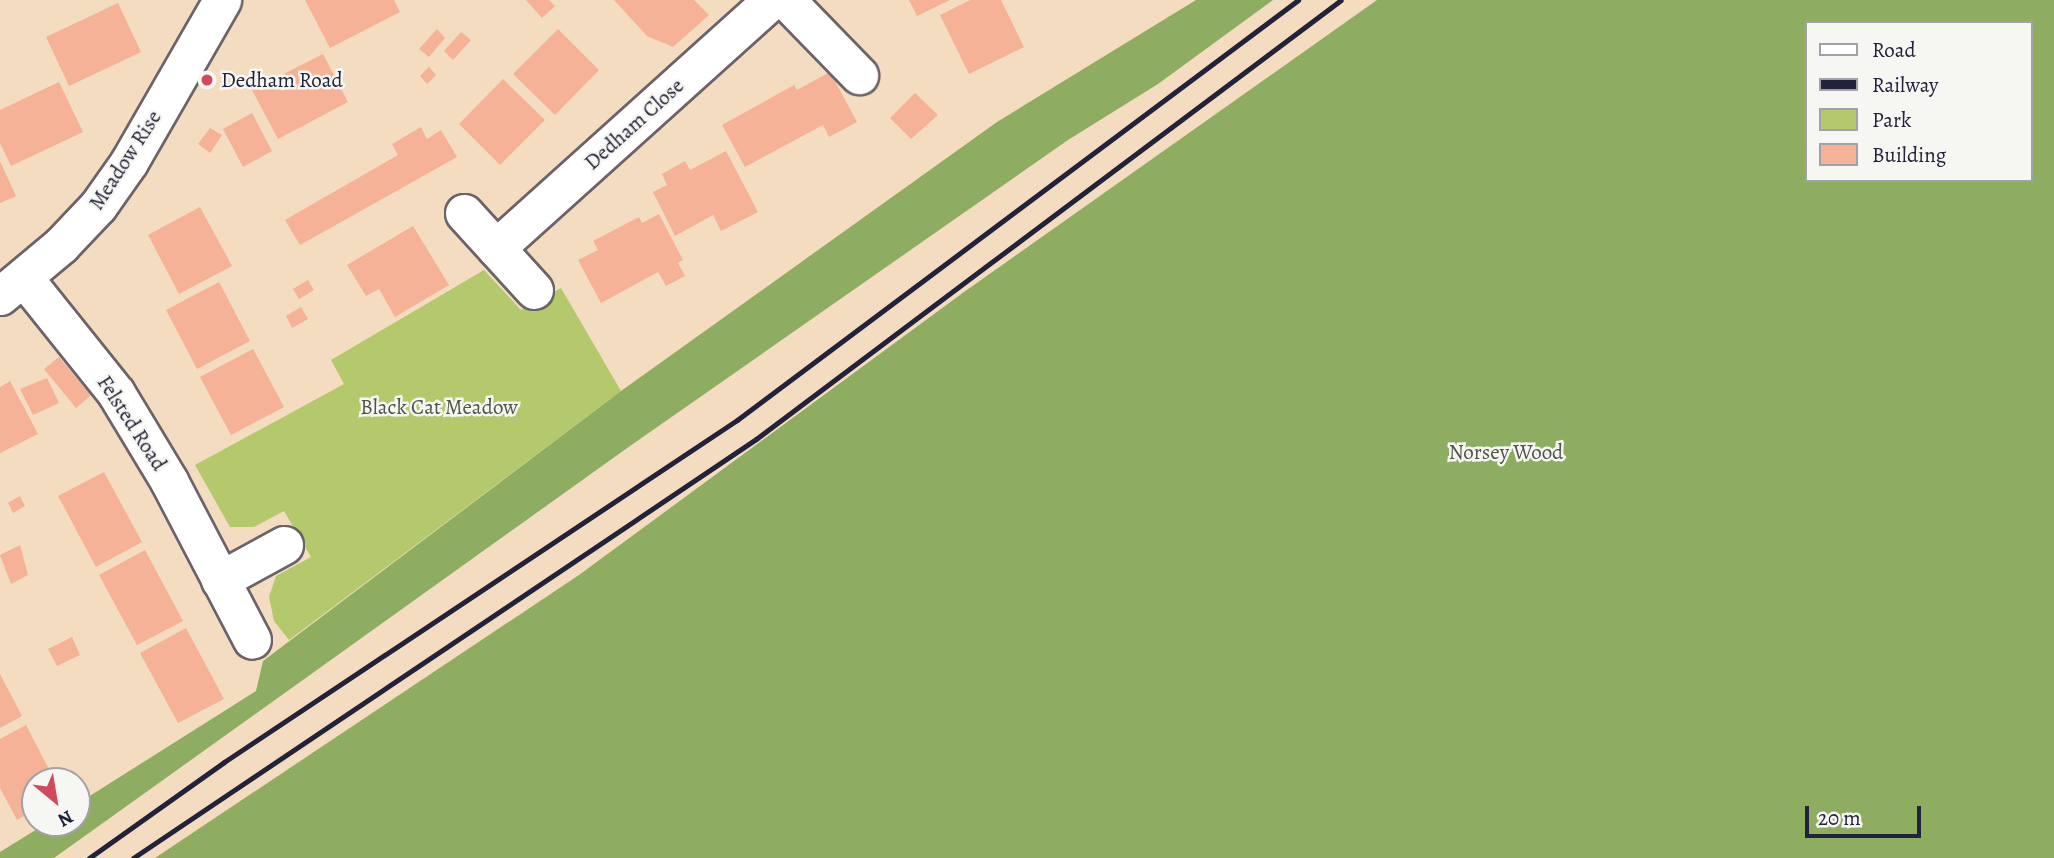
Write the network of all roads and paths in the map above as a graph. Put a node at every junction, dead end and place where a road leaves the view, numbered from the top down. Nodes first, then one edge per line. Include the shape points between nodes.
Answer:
1 (222, 0) edge
2 (771, 0) edge
3 (786, 0) edge
4 (859, 75) dead end
5 (464, 213) dead end
6 (496, 248) junction
7 (12, 287) edge
8 (534, 290) dead end
9 (284, 545) dead end
10 (220, 580) junction
11 (251, 639) dead end

1 - 7 street, Meadow Rise via 129,162 98,206
2 - 6 street, Dedham Close
3 - 4 street
5 - 6 street
6 - 8 street
7 - 10 street, Felsted Road via 116,393
9 - 10 street
10 - 11 street, Felsted Road

